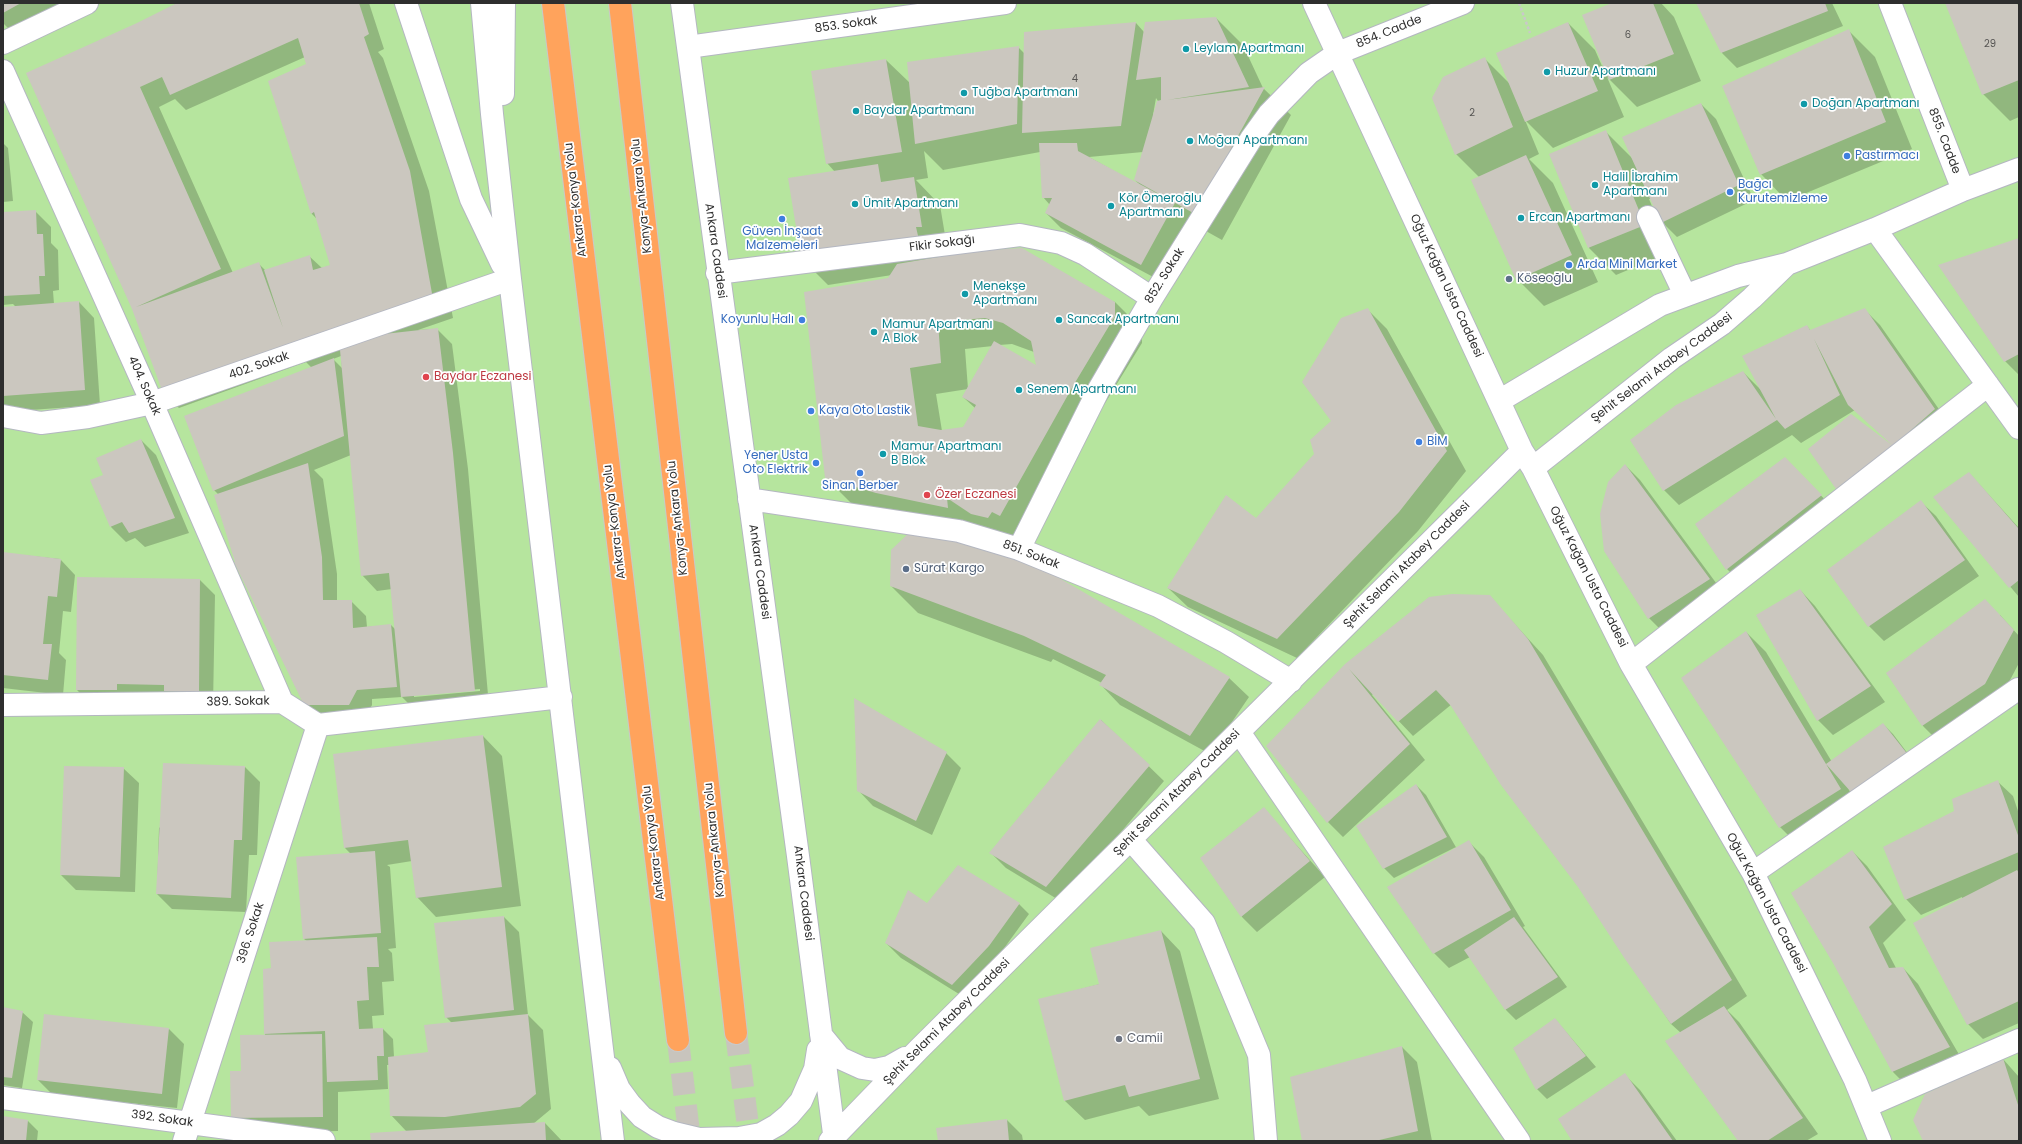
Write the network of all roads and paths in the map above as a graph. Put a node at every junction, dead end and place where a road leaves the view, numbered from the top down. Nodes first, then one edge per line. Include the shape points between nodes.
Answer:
1 (87, 3) edge
2 (406, 3) edge
3 (482, 3) edge
4 (504, 3) edge
5 (553, 3) edge
6 (620, 3) edge
7 (682, 3) edge
8 (1005, 3) edge
9 (1314, 3) edge
10 (1463, 3) edge
11 (1519, 3) edge
12 (1890, 3) edge
13 (1530, 33) dead end
14 (3, 43) edge
15 (688, 46) junction
16 (1338, 53) junction
17 (3, 71) edge
18 (2019, 169) edge
19 (1963, 190) junction
20 (502, 207) junction
21 (1648, 217) dead end
22 (1875, 229) junction
23 (1787, 264) junction
24 (717, 273) junction
25 (510, 279) junction
26 (1686, 295) junction
27 (1152, 298) junction
28 (1988, 386) junction
29 (1499, 401) junction
30 (152, 403) junction
31 (3, 416) edge
32 (2019, 428) edge
33 (1528, 460) junction
34 (749, 499) junction
35 (1019, 549) junction
36 (1631, 664) junction
37 (1291, 681) junction
38 (2019, 689) edge
39 (561, 697) junction
40 (282, 702) junction
41 (3, 705) edge
42 (318, 726) junction
43 (1239, 732) junction
44 (1131, 840) junction
45 (1754, 873) junction
46 (736, 1033) tunnel mouth
47 (820, 1034) junction
48 (678, 1040) tunnel mouth
49 (2019, 1040) edge
50 (919, 1048) junction
51 (602, 1050) junction
52 (3, 1098) edge
53 (1867, 1106) junction
54 (187, 1132) edge
55 (833, 1139) edge
56 (323, 1140) edge
57 (1876, 1140) edge
58 (613, 1141) edge
59 (1266, 1141) edge
60 (1519, 1141) edge

1 - 14 street
2 - 25 street via 471,199
3 - 20 street
4 - 20 street
5 - 48 highway, Ankara-Konya Yolu
6 - 46 highway, Konya-Ankara Yolu
7 - 15 street, Ankara Caddesi
8 - 15 street, 853. Sokak
9 - 16 street, Oğuz Kağan Usta Caddesi
10 - 16 street, 854. Cadde
11 - 13 path
12 - 19 street, 855. Cadde
15 - 24 street, Ankara Caddesi
16 - 27 street, 852. Sokak via 1309,73 1269,114
16 - 29 street, Oğuz Kağan Usta Caddesi
17 - 30 street, 404. Sokak
18 - 19 street, Şehit Selami Atabey Caddesi
19 - 22 street, Şehit Selami Atabey Caddesi
20 - 25 street
21 - 26 street
22 - 23 street, Şehit Selami Atabey Caddesi
22 - 28 street
23 - 26 street, Şehit Selami Atabey Caddesi via 1738,276
23 - 33 street, Şehit Selami Atabey Caddesi via 1722,324
24 - 27 street, Fikir Sokağı via 1020,236 1061,243 1079,251
24 - 34 street, Ankara Caddesi
25 - 30 street, 402. Sokak
25 - 39 street
26 - 29 street, Şehit Selami Atabey Caddesi via 1660,305
27 - 35 street, 852. Sokak via 1099,389
28 - 32 street
28 - 36 street
29 - 33 street, Oğuz Kağan Usta Caddesi
30 - 31 street, 402. Sokak via 88,417 41,423
30 - 40 street, 404. Sokak
33 - 36 street, Oğuz Kağan Usta Caddesi
33 - 37 street, Şehit Selami Atabey Caddesi
34 - 35 street, 851. Sokak via 959,531
34 - 47 street, Ankara Caddesi
35 - 37 street, 851. Sokak via 1158,606 1226,642
36 - 45 street, Oğuz Kağan Usta Caddesi
37 - 43 street, Şehit Selami Atabey Caddesi
38 - 45 street
39 - 42 street
39 - 51 street
40 - 41 street, 389. Sokak
40 - 42 street, 389. Sokak
42 - 54 street, 396. Sokak
43 - 44 street, Şehit Selami Atabey Caddesi
43 - 60 street
44 - 50 street, Şehit Selami Atabey Caddesi
44 - 59 street via 1204,923 1259,1055
45 - 53 street, Oğuz Kağan Usta Caddesi
47 - 50 street via 840,1058 862,1068 875,1070 889,1067
47 - 51 street via 815,1069 801,1101 777,1125 761,1134 739,1138 699,1139 658,1127 642,1117 619,1089
47 - 55 street, Ankara Caddesi
49 - 53 street
50 - 55 street, Şehit Selami Atabey Caddesi
51 - 58 street
52 - 54 street, 392. Sokak
53 - 57 street, Oğuz Kağan Usta Caddesi
54 - 56 street, 392. Sokak

